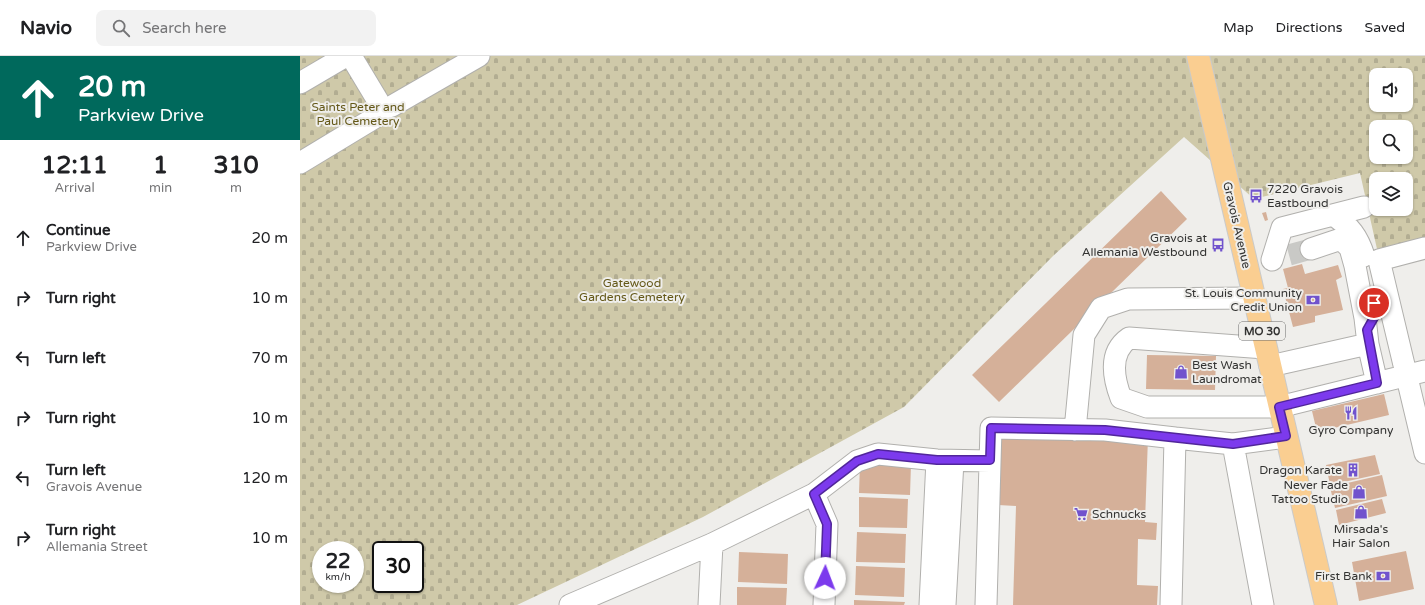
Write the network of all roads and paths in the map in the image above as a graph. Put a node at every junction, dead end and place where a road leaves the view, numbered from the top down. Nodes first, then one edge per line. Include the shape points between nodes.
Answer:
1 (346, 56) edge
2 (351, 56) edge
3 (479, 56) edge
4 (1198, 56) edge
5 (300, 83) edge
6 (379, 110) junction
7 (300, 163) edge
8 (1364, 207) dead end
9 (1333, 215) junction
10 (1319, 247) tunnel mouth
11 (1425, 248) edge
12 (1247, 265) junction
13 (1254, 298) junction
14 (1367, 337) junction
15 (1267, 357) junction
16 (1416, 373) edge
17 (1377, 383) junction
18 (1279, 407) junction
19 (1075, 430) junction
20 (1286, 436) junction
21 (1174, 438) junction
22 (1233, 444) junction
23 (1425, 453) edge
24 (945, 460) junction
25 (990, 460) junction
26 (814, 494) junction
27 (712, 544) junction
28 (598, 599) edge
29 (570, 605) edge
30 (709, 605) edge
31 (824, 605) edge
32 (930, 605) edge
33 (945, 605) edge
34 (986, 605) edge
35 (1171, 605) edge
36 (1263, 605) edge
37 (1326, 605) edge

1 - 5 street
2 - 6 street via 378,101
3 - 6 street via 392,106
4 - 12 main road, Gravois Avenue / MO 30
6 - 7 street via 376,118
8 - 9 street
9 - 12 street via 1282,228 1280,258
9 - 14 street via 1354,232 1371,280 1376,314
10 - 14 street via 1341,239 1350,248
11 - 16 street via 1379,260
12 - 13 main road, Gravois Avenue / MO 30
13 - 15 main road, Gravois Avenue / MO 30
13 - 19 street via 1128,299 1101,308 1084,335
14 - 15 street
14 - 17 street
15 - 18 main road, Gravois Avenue / MO 30
15 - 18 street via 1129,338 1121,344 1115,359 1116,386 1121,398 1147,407
16 - 17 street
16 - 23 street
17 - 18 street
18 - 20 main road, Gravois Avenue / MO 30
19 - 21 street via 1105,430
19 - 25 street via 991,428
20 - 22 street
20 - 37 main road, Gravois Avenue / MO 30
21 - 22 street
21 - 35 street
22 - 36 street
24 - 25 street
24 - 26 street via 878,454 857,461
24 - 32 street
24 - 33 street
25 - 34 street
26 - 27 street
26 - 31 street via 827,524
27 - 28 street
27 - 30 street
28 - 29 street

